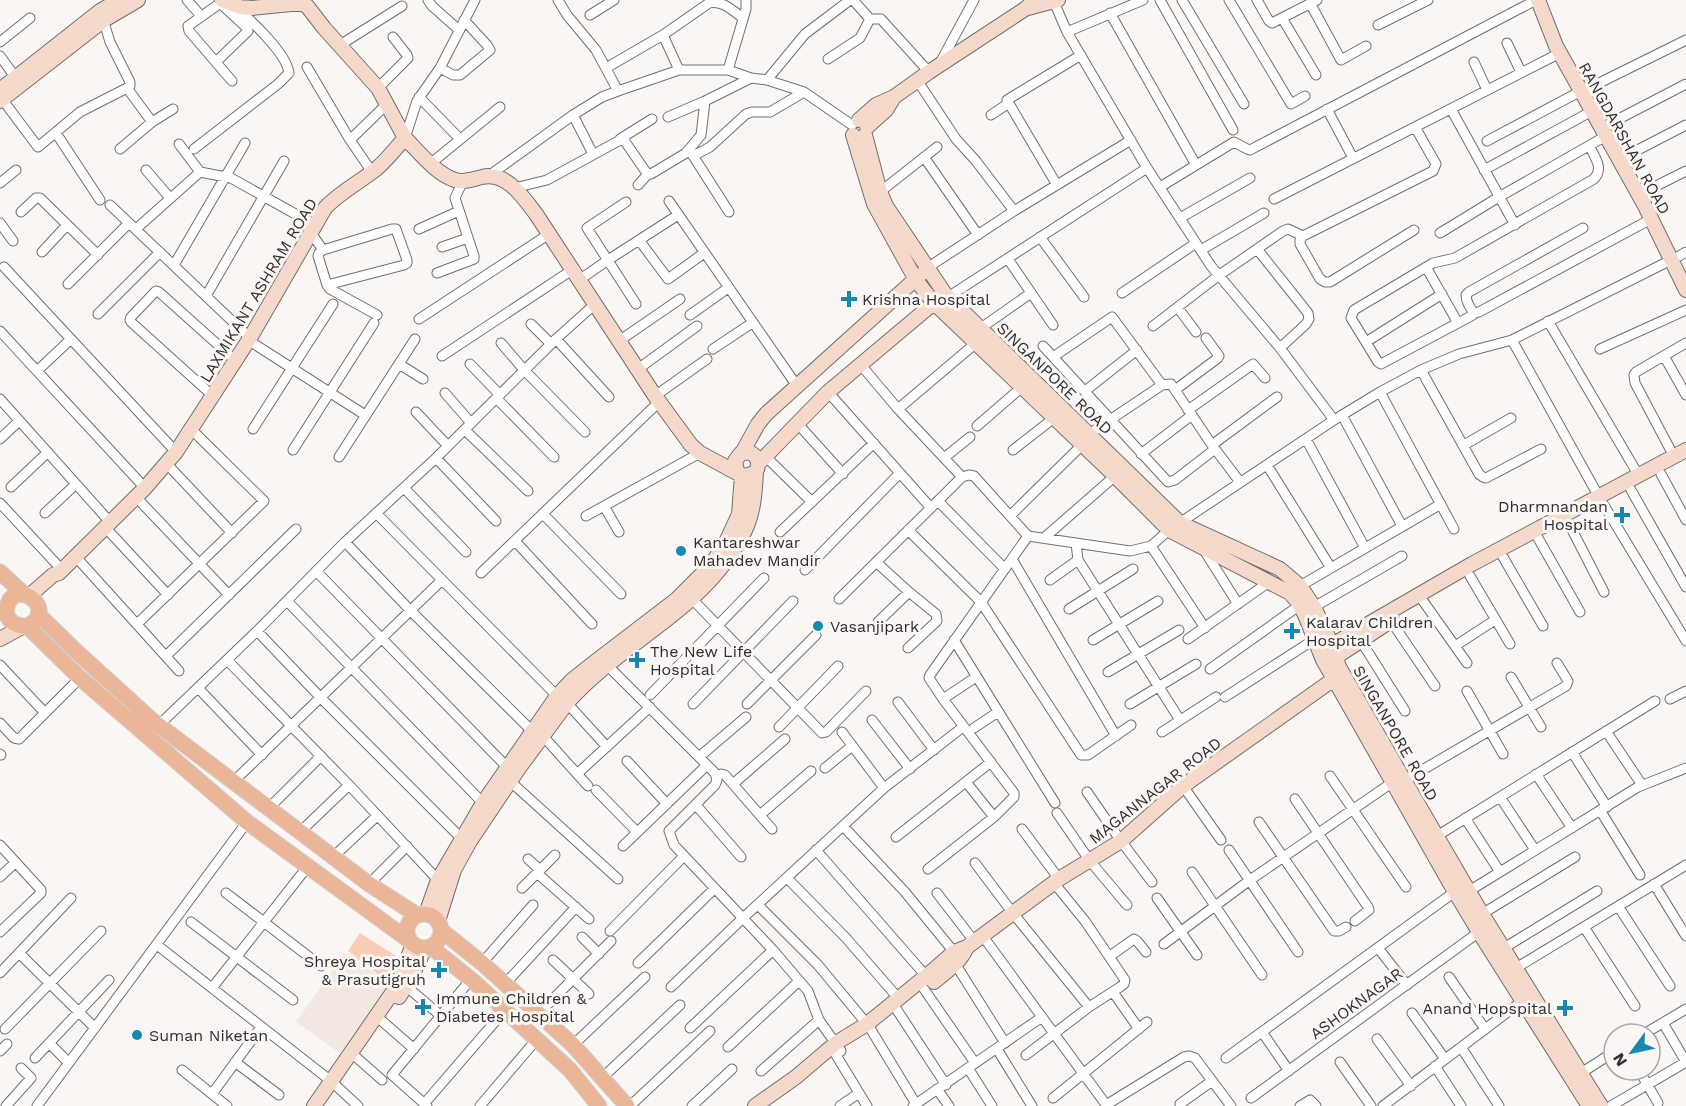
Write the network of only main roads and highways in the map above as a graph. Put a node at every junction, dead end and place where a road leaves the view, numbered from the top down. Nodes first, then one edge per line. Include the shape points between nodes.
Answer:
1 (0, 572) edge
2 (4, 597) edge
3 (32, 602) junction
4 (4, 623) edge
5 (25, 626) junction
6 (431, 920) junction
7 (420, 945) junction
8 (599, 1106) edge
9 (629, 1106) edge

1 - 3 main road
2 - 3 main road
2 - 4 main road
3 - 5 main road via 32,624
3 - 6 main road via 77,652 159,725 369,884
4 - 5 main road
5 - 7 main road via 248,822
6 - 7 main road via 440,937 437,943
6 - 7 main road via 411,920 407,926 407,934
6 - 9 main road via 539,1013
7 - 8 main road via 472,980 570,1070

